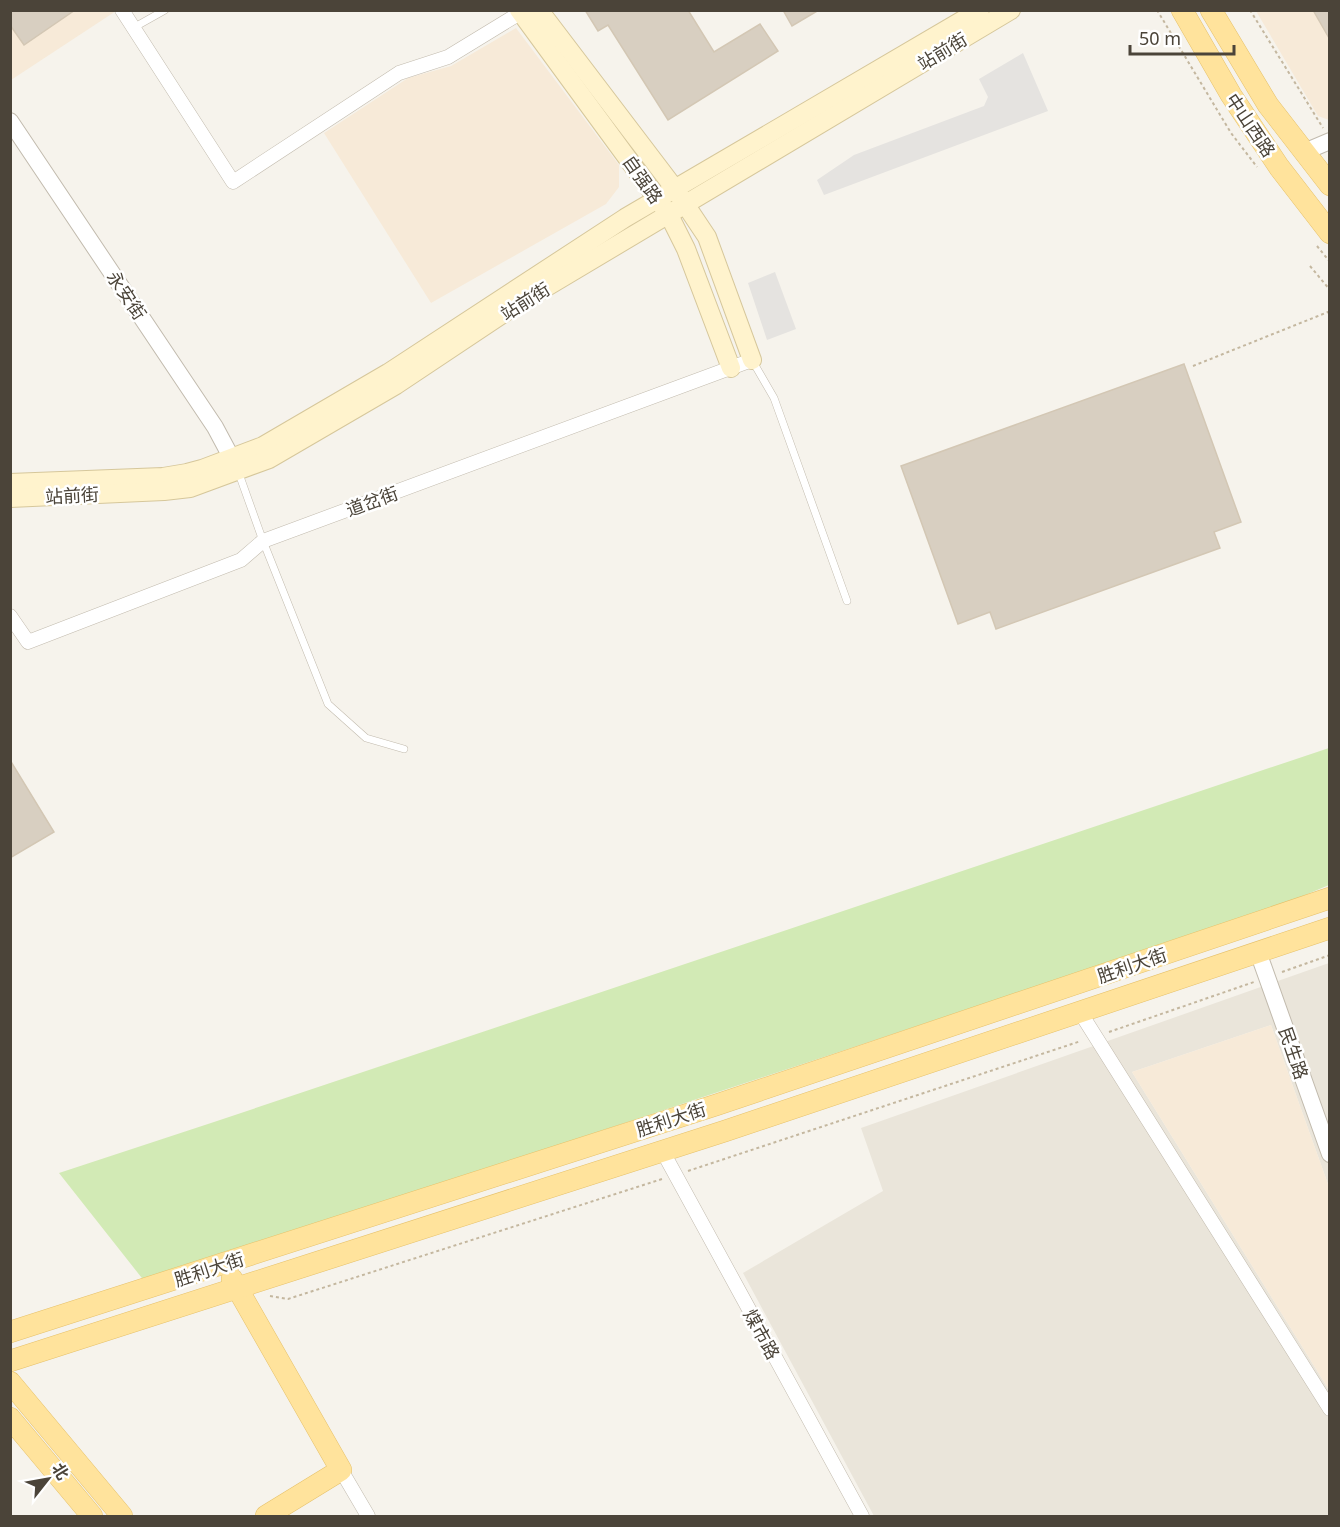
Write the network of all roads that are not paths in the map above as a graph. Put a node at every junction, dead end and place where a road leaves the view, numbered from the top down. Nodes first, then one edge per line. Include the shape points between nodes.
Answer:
1 (122, 10) edge
2 (165, 10) edge
3 (539, 10) edge
4 (980, 10) edge
5 (1011, 10) edge
6 (1182, 10) edge
7 (1211, 10) edge
8 (519, 11) edge
9 (133, 28) junction
10 (10, 121) edge
11 (1326, 135) edge
12 (1304, 152) junction
13 (1329, 185) edge
14 (680, 197) junction
15 (657, 199) junction
16 (669, 215) junction
17 (1329, 233) edge
18 (752, 360) junction
19 (731, 368) junction
20 (235, 464) junction
21 (10, 483) edge
22 (10, 498) edge
23 (263, 541) junction
24 (847, 601) dead end
25 (10, 616) edge
26 (404, 749) dead end
27 (1329, 898) edge
28 (1329, 928) edge
29 (1258, 952) junction
30 (1080, 1012) junction
31 (663, 1152) junction
32 (1329, 1154) edge
33 (224, 1264) junction
34 (238, 1289) junction
35 (10, 1332) edge
36 (10, 1362) edge
37 (10, 1382) edge
38 (1329, 1409) edge
39 (10, 1418) edge
40 (341, 1470) junction
41 (92, 1516) edge
42 (122, 1516) edge
43 (266, 1516) edge
44 (368, 1516) edge
45 (862, 1516) edge

1 - 9 street
2 - 9 lane
3 - 14 main road, 自强路
4 - 14 main road, 站前街
5 - 14 main road, 站前街
6 - 17 main road, 中山西路 via 1231,95
7 - 12 main road, 中山西路 via 1268,105
8 - 9 street via 448,57 399,73 233,182
8 - 15 main road, 自强路
10 - 20 street, 永安街 via 215,427
11 - 12 street
12 - 13 main road, 中山西路
14 - 15 main road, 站前街
14 - 16 main road, 站前街
14 - 18 main road, 自强路 via 707,237
15 - 16 main road, 自强路
15 - 20 main road, 站前街 via 388,373
16 - 19 main road, 自强路
16 - 20 main road, 站前街 via 269,459
18 - 19 street, 道岔街
18 - 24 lane via 774,398
19 - 23 street, 道岔街
20 - 21 main road, 站前街 via 163,477
20 - 22 main road, 站前街 via 190,488
20 - 23 lane
23 - 25 street, 道岔街 via 241,560 28,642
23 - 26 lane via 327,704 366,738
27 - 33 main road, 胜利大街 via 727,1101
28 - 29 main road, 胜利大街
29 - 30 main road, 胜利大街
29 - 32 street, 民生路
30 - 31 main road, 胜利大街
30 - 38 street
31 - 34 main road, 胜利大街
31 - 45 street, 煤市路
33 - 34 main road
33 - 35 main road, 胜利大街
34 - 36 main road, 胜利大街
34 - 40 main road
37 - 42 main road
39 - 41 main road
40 - 43 main road
40 - 44 street

